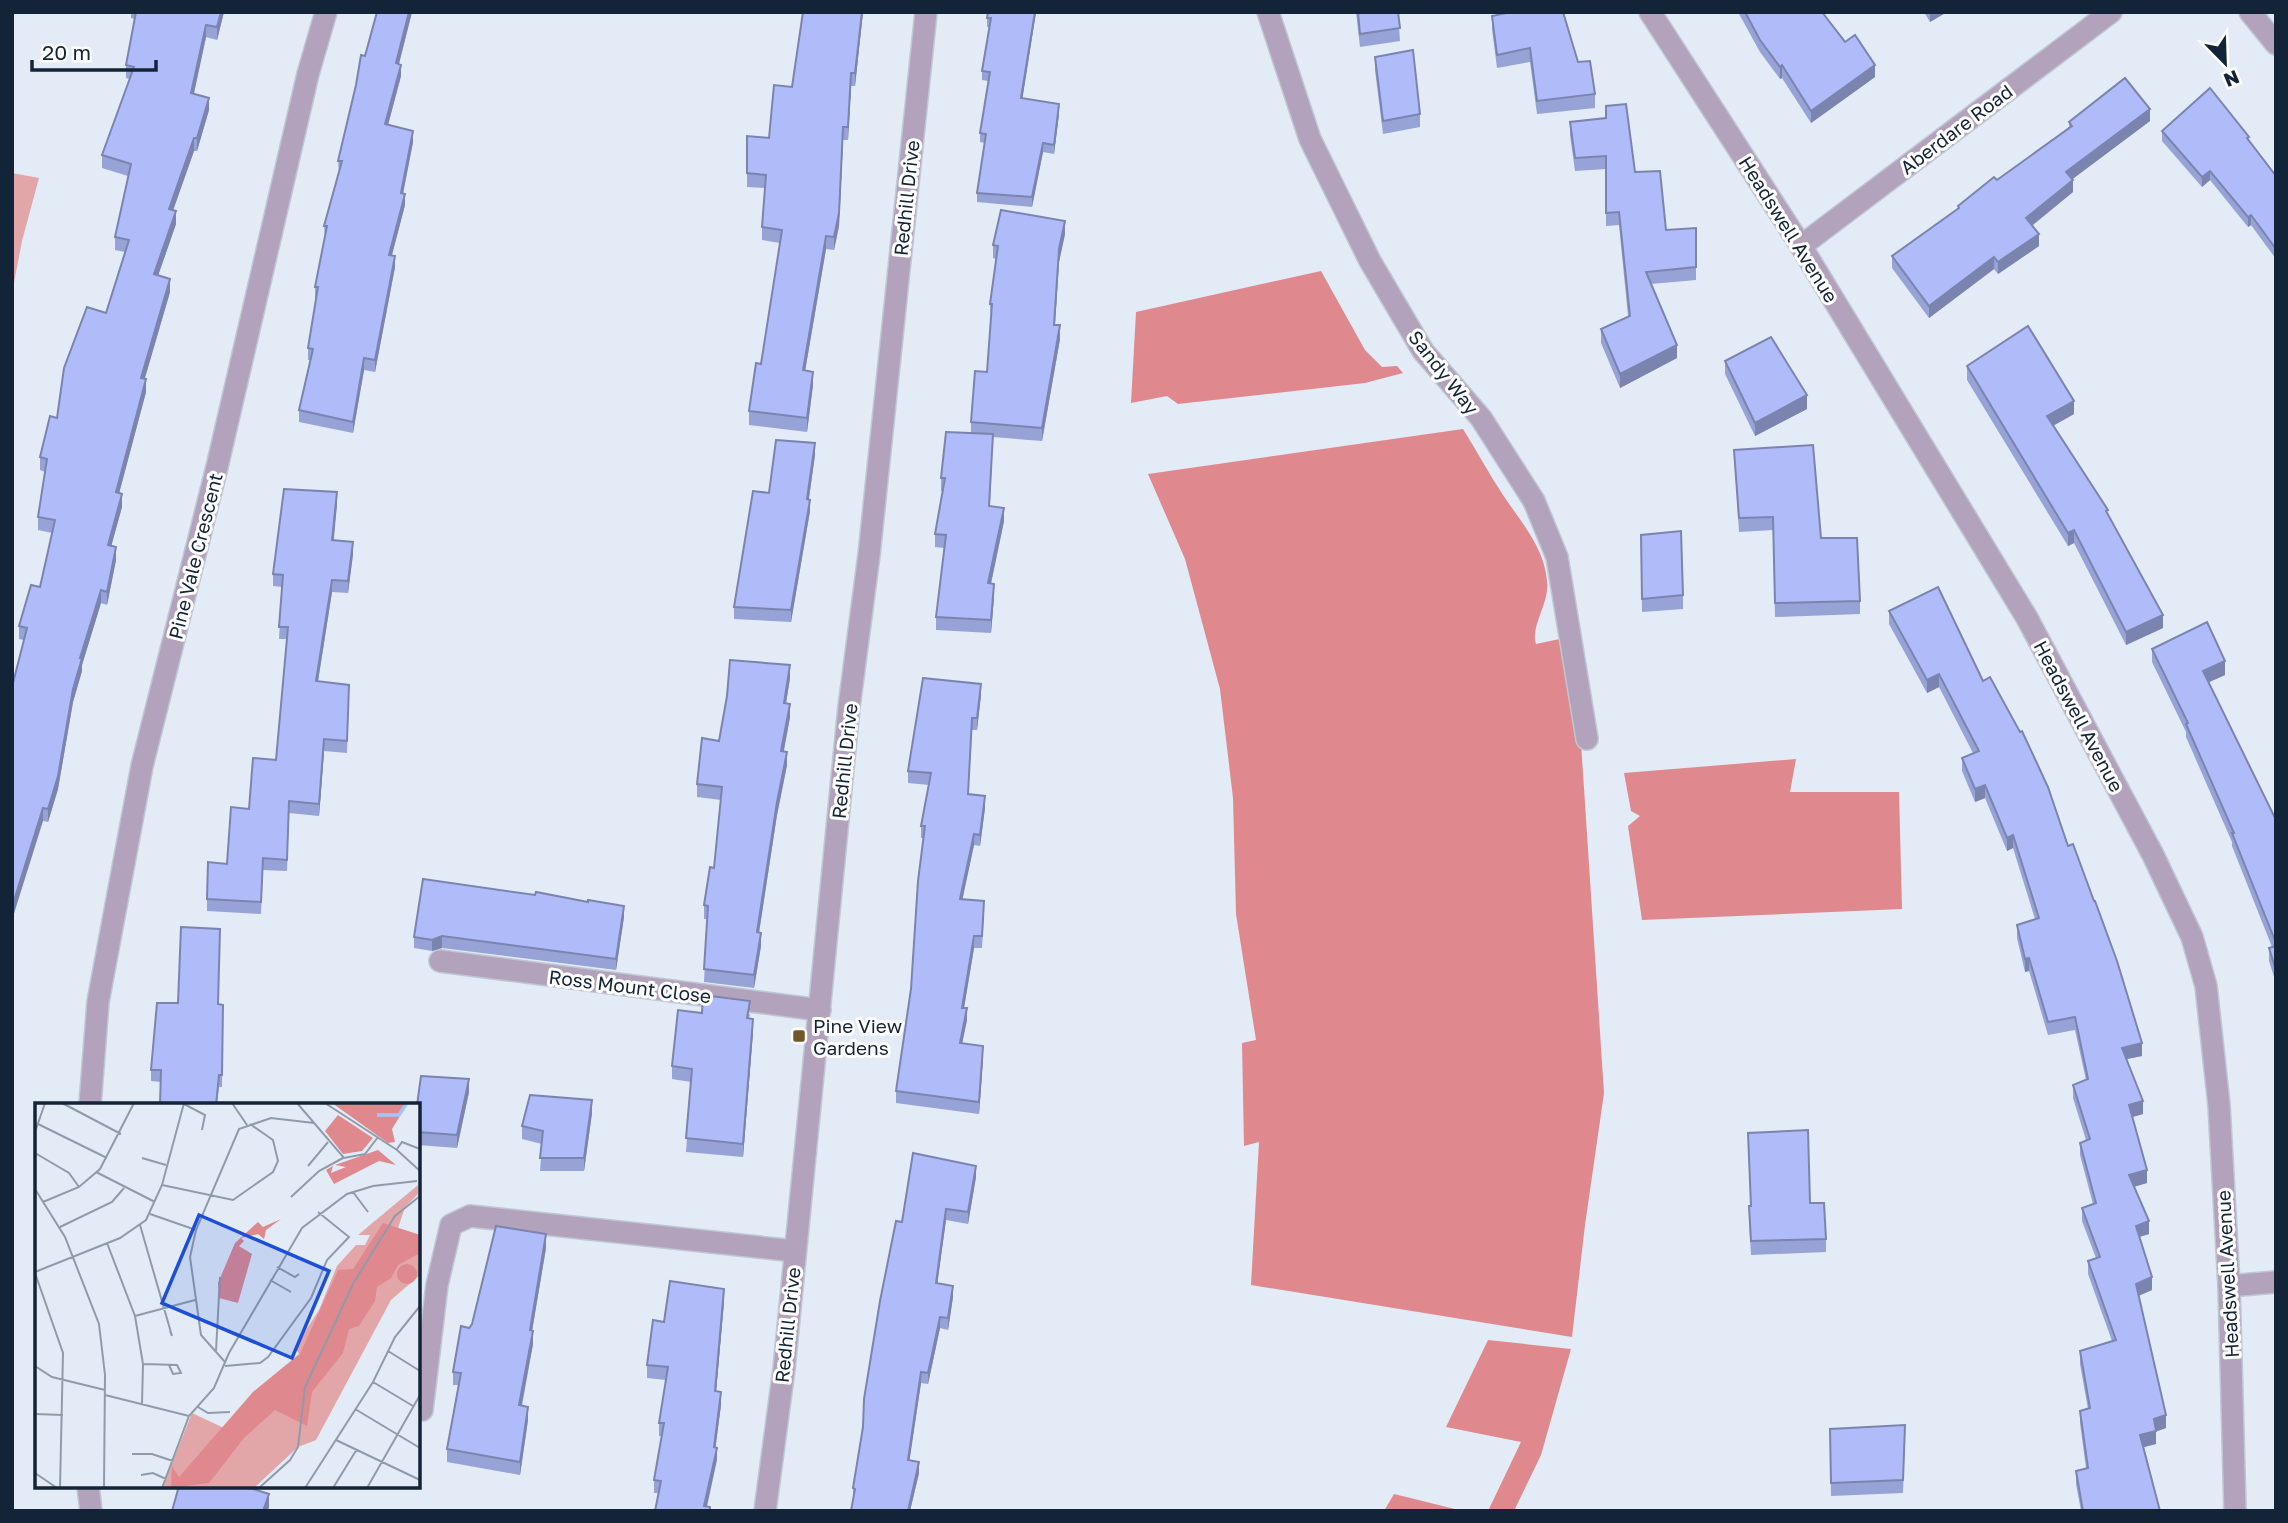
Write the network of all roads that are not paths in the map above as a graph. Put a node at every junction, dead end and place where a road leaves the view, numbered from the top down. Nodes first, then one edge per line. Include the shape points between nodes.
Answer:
1 (326, 12) edge
2 (926, 12) edge
3 (1268, 12) edge
4 (1650, 12) edge
5 (2111, 12) edge
6 (2250, 12) edge
7 (2276, 44) edge
8 (1801, 246) junction
9 (1587, 739) dead end
10 (440, 961) dead end
11 (820, 1010) junction
12 (90, 1103) edge
13 (795, 1251) junction
14 (2276, 1282) edge
15 (2229, 1286) junction
16 (422, 1410) dead end
17 (88, 1488) edge
18 (90, 1511) edge
19 (765, 1511) edge
20 (2235, 1511) edge

1 - 12 street, Pine Vale Crescent via 142,766 98,1002
2 - 11 street, Redhill Drive
3 - 9 street, Sandy Way via 1310,139 1370,261 1423,351 1481,418 1534,500 1557,556
4 - 8 street, Headswell Avenue
5 - 8 street, Aberdare Road
6 - 7 street
8 - 15 street, Headswell Avenue via 2026,618 2192,937 2206,986 2214,1042
10 - 11 street, Ross Mount Close
11 - 13 street, Redhill Drive
13 - 16 street via 470,1216 451,1225 437,1285
13 - 19 street, Redhill Drive
14 - 15 street
15 - 20 street, Headswell Avenue
17 - 18 street

